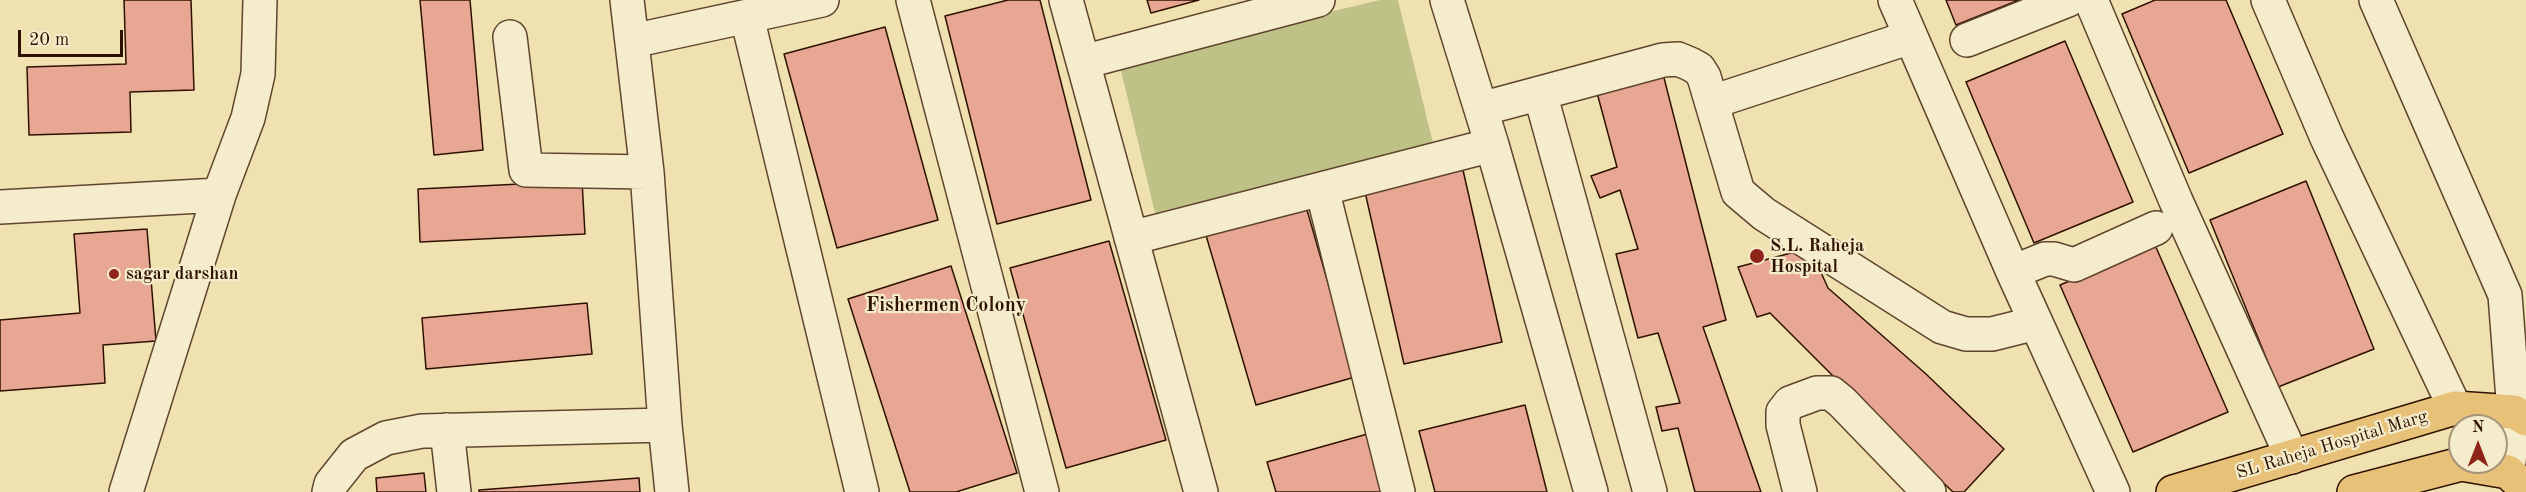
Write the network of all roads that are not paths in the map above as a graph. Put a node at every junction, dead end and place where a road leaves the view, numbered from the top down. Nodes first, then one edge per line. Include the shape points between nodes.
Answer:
1 (260, 0) edge
2 (627, 0) edge
3 (822, 0) edge
4 (912, 0) edge
5 (1066, 0) edge
6 (1318, 0) edge
7 (1447, 0) edge
8 (1895, 0) edge
9 (2068, 0) edge
10 (2091, 0) edge
11 (2268, 0) edge
12 (2376, 0) edge
13 (747, 17) junction
14 (510, 37) dead end
15 (1911, 37) junction
16 (1967, 40) dead end
17 (632, 41) junction
18 (1083, 62) junction
19 (1540, 93) junction
20 (1712, 102) junction
21 (1481, 109) junction
22 (1492, 145) junction
23 (646, 172) junction
24 (1322, 189) junction
25 (219, 195) junction
26 (0, 207) edge
27 (2156, 228) dead end
28 (1131, 238) junction
29 (2013, 272) junction
30 (2036, 323) junction
31 (2455, 408) junction
32 (2520, 415) edge
33 (665, 425) junction
34 (447, 430) junction
35 (2292, 457) junction
36 (2517, 480) edge
37 (126, 492) edge
38 (329, 492) edge
39 (454, 492) edge
40 (672, 492) edge
41 (862, 492) edge
42 (1042, 492) edge
43 (1201, 492) edge
44 (1398, 492) edge
45 (1592, 492) edge
46 (1650, 492) edge
47 (1800, 492) edge
48 (1929, 492) edge
49 (2113, 492) edge
50 (2173, 492) edge
51 (2354, 492) edge

1 - 25 street via 258,74 249,118
2 - 17 street
3 - 13 street
4 - 42 street
5 - 18 street
6 - 18 street
7 - 21 street
8 - 15 street
9 - 16 street
10 - 35 street via 2176,201
11 - 31 street via 2327,138
12 - 32 street via 2505,295
13 - 17 street
13 - 41 street
14 - 23 street via 526,170
15 - 20 street
15 - 29 street
17 - 23 street
18 - 28 street
19 - 20 street via 1678,59 1699,69
19 - 21 street
19 - 46 street
20 - 30 street via 1738,192 1764,214 1942,327 1966,334 1992,334
21 - 22 street
22 - 24 street
22 - 45 street
23 - 33 street
24 - 28 street
24 - 44 street
25 - 26 street
25 - 37 street
27 - 29 street via 2074,265 2045,259
28 - 43 street
29 - 30 street
30 - 49 street
31 - 32 main road, SL Raheja Hospital Marg
31 - 35 main road, SL Raheja Hospital Marg
32 - 36 street
33 - 34 street
33 - 40 street
34 - 38 street via 386,438 354,455
34 - 39 street
35 - 50 main road, SL Raheja Hospital Marg
36 - 51 main road via 2461,464
47 - 48 street via 1783,411 1790,403 1817,393 1831,393 1842,402

